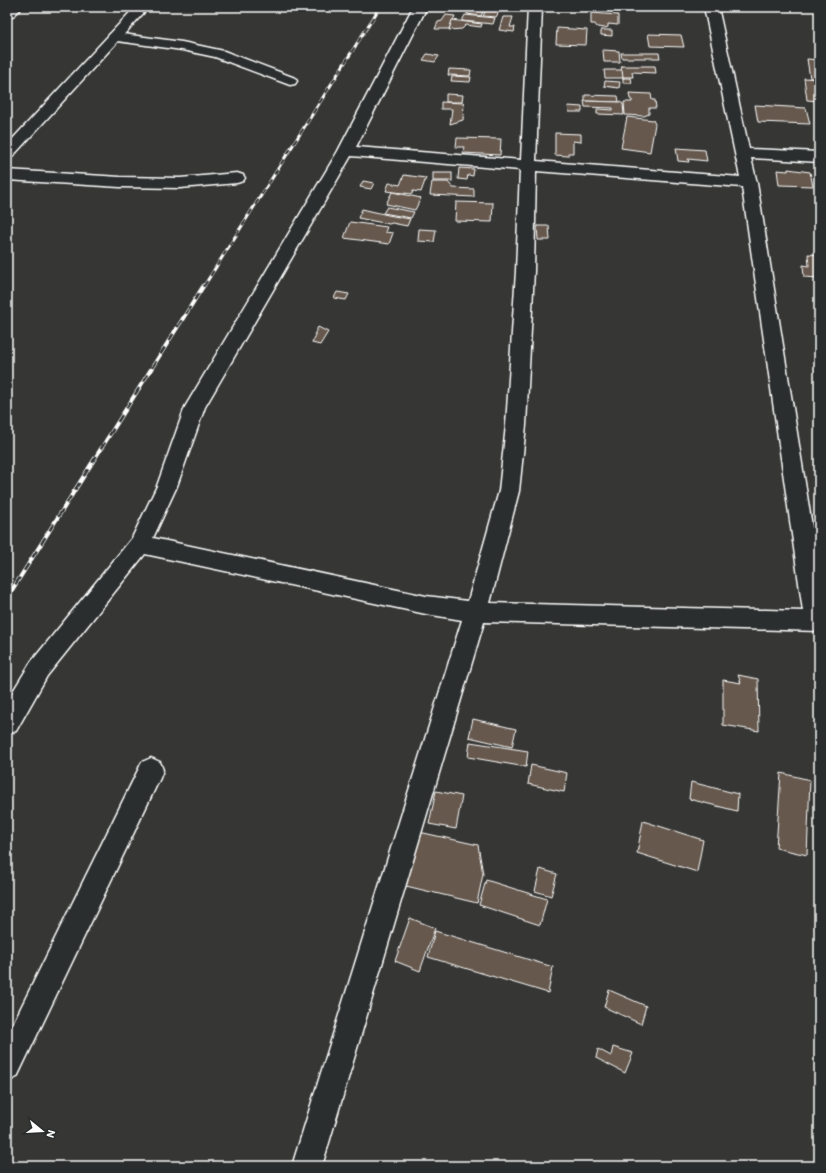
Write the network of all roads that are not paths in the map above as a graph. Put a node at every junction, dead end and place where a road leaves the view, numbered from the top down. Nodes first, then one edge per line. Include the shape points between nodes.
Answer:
1 (16, 7) edge
2 (142, 7) edge
3 (420, 7) edge
4 (535, 7) edge
5 (711, 7) edge
6 (7, 14) edge
7 (115, 37) junction
8 (290, 81) dead end
9 (346, 151) junction
10 (743, 153) junction
11 (7, 154) edge
12 (819, 157) edge
13 (529, 165) junction
14 (7, 176) edge
15 (237, 178) dead end
16 (749, 183) junction
17 (140, 544) junction
18 (476, 612) junction
19 (817, 621) edge
20 (7, 723) edge
21 (151, 770) dead end
22 (7, 1067) edge
23 (307, 1166) edge

1 - 6 street
2 - 7 street
3 - 9 street
4 - 13 street
5 - 10 street
7 - 8 street via 219,54
7 - 11 street
9 - 13 street
9 - 17 street via 195,407 167,486
10 - 12 street
10 - 16 street
13 - 16 street
13 - 18 street via 516,425 509,491
14 - 15 street via 180,183
16 - 19 street
17 - 18 street via 426,605
17 - 20 street via 39,669
18 - 19 street
18 - 23 street
21 - 22 street

